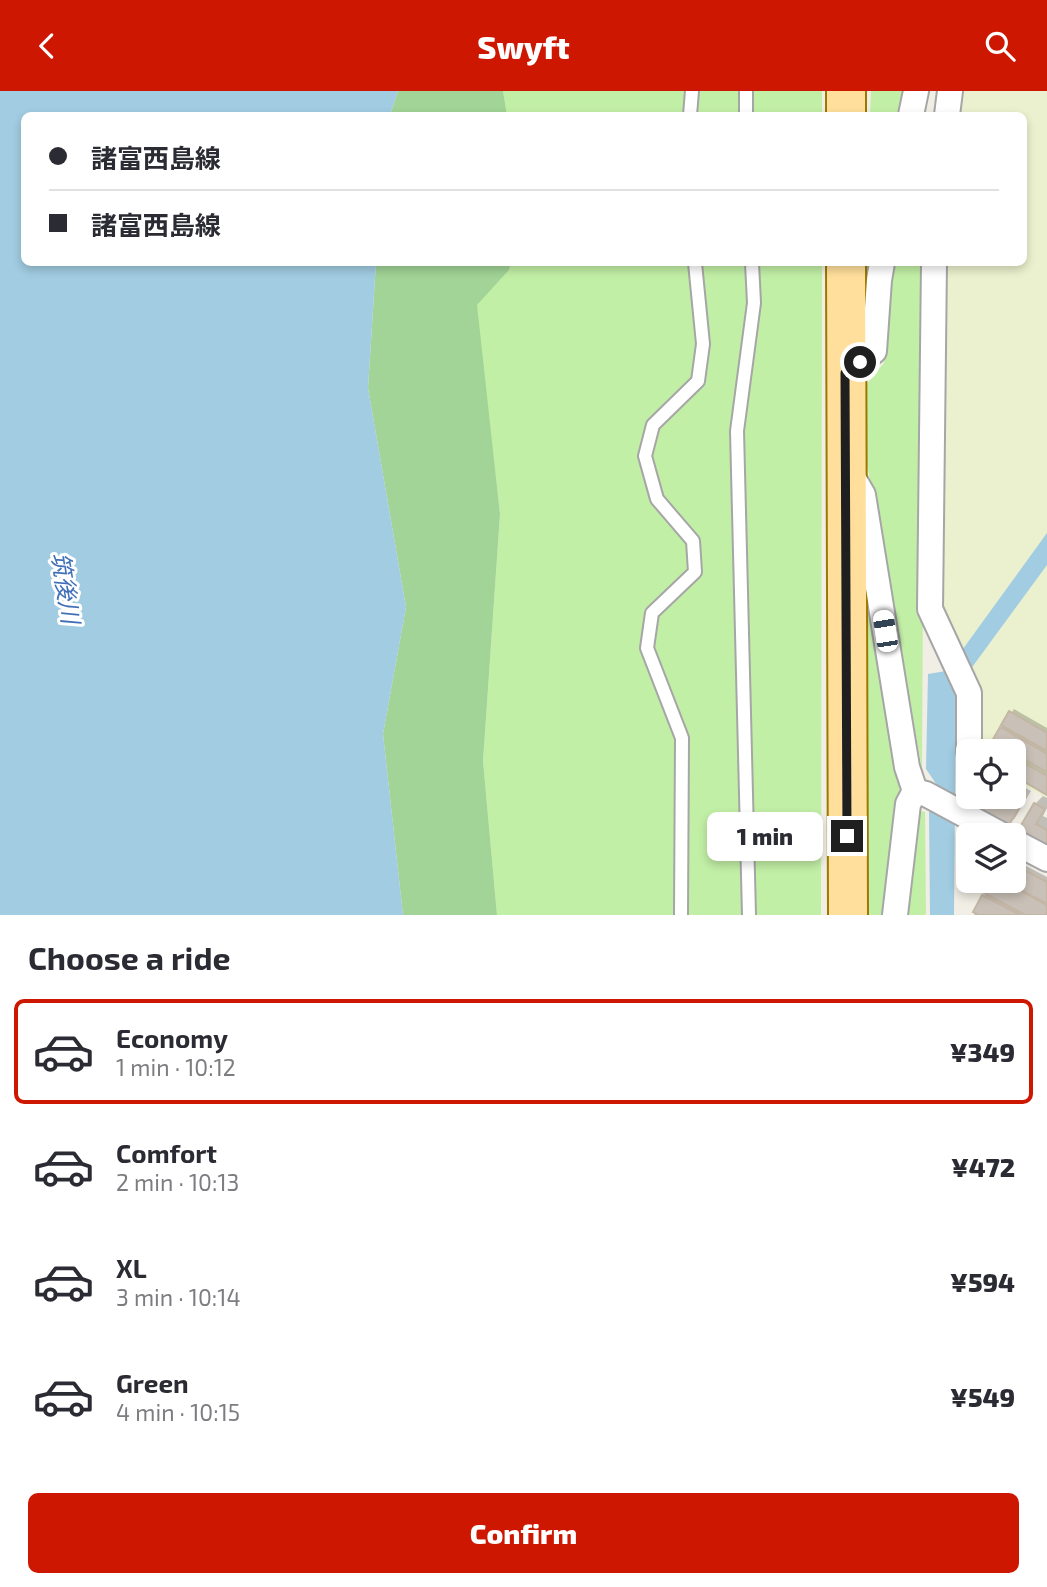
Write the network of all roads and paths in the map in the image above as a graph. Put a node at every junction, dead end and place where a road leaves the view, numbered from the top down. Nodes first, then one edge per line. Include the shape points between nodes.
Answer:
1 (692, 91) edge
2 (746, 91) edge
3 (846, 91) edge
4 (916, 91) edge
5 (950, 91) edge
6 (690, 112) edge
7 (747, 112) edge
8 (846, 112) edge
9 (912, 112) edge
10 (947, 112) edge
11 (695, 266) edge
12 (752, 266) edge
13 (846, 266) edge
14 (881, 266) edge
15 (934, 266) edge
16 (845, 373) junction
17 (845, 466) junction
18 (968, 739) edge
19 (948, 802) edge
20 (982, 823) edge
21 (1026, 848) edge
22 (1047, 859) edge
23 (681, 915) edge
24 (749, 915) edge
25 (848, 915) edge
26 (895, 915) edge

1 - 6 lane
2 - 7 lane
3 - 8 main road
4 - 9 street
5 - 10 street
11 - 23 lane via 704,344 698,380 653,425 645,456 657,499 692,541 695,572 652,613 647,648 682,738
12 - 24 lane via 754,303 737,431
13 - 16 main road
14 - 16 street via 874,351
15 - 18 street via 930,609 969,693
16 - 17 main road
17 - 19 street via 863,495 907,767
17 - 25 main road
19 - 20 street
19 - 26 street via 908,804
21 - 22 street

